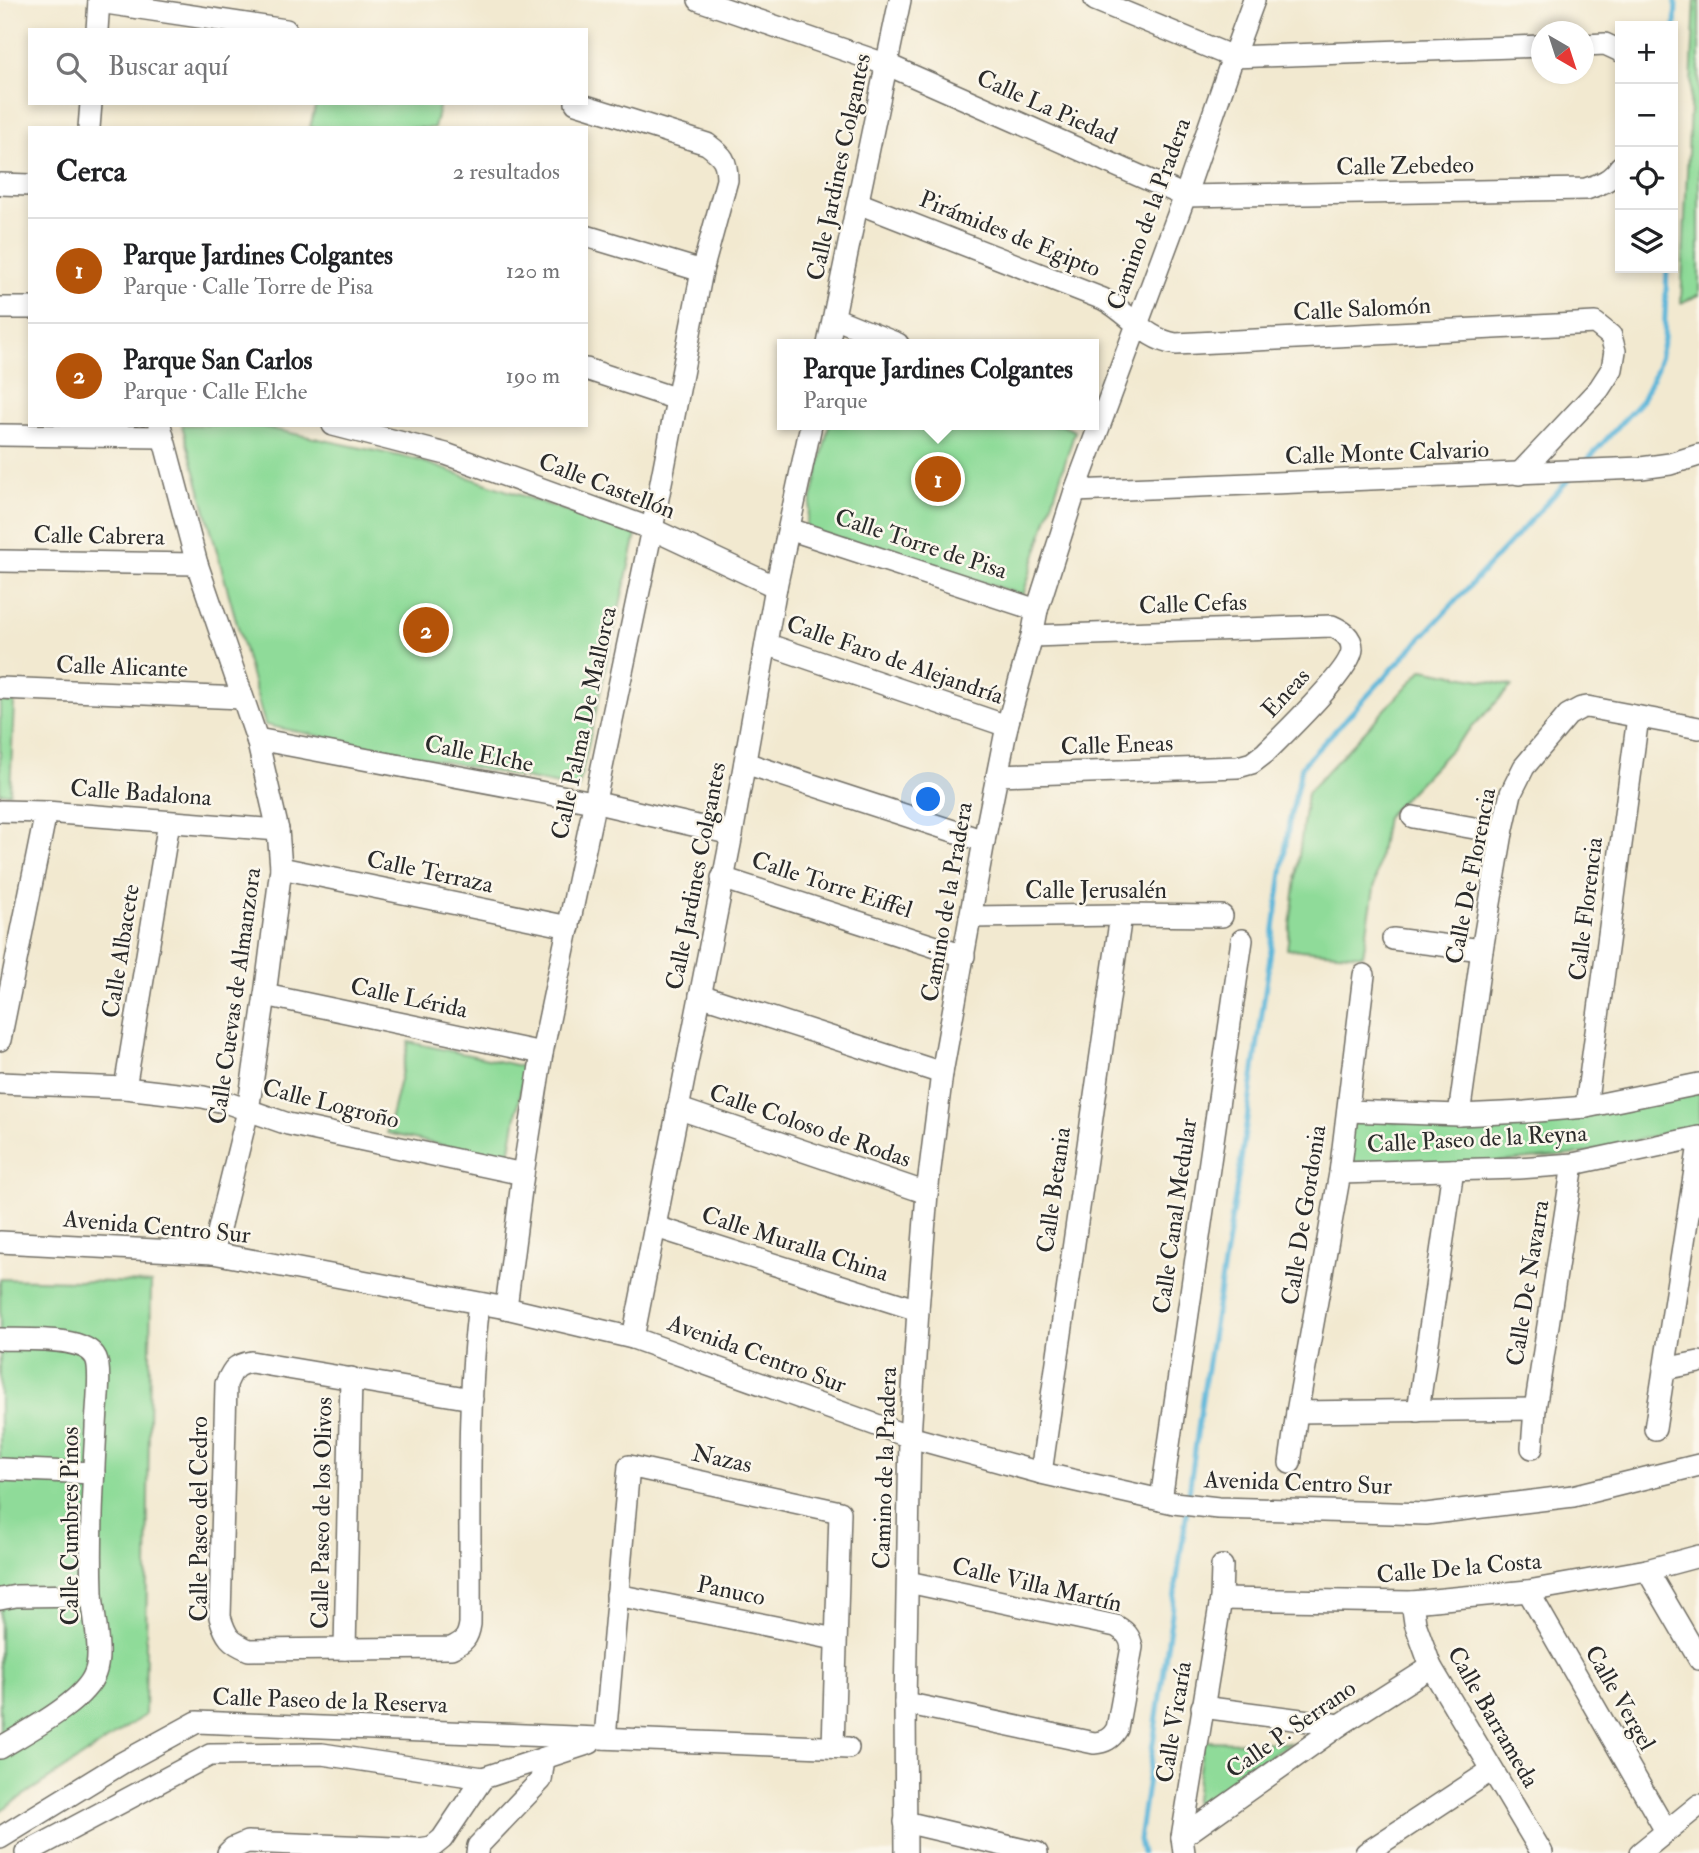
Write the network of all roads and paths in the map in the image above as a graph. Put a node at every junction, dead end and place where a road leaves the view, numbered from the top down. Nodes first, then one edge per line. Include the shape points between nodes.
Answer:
1 (699, 0) edge
2 (900, 0) edge
3 (1095, 0) edge
4 (1254, 0) edge
5 (99, 1) edge
6 (97, 28) edge
7 (273, 28) edge
8 (1594, 45) edge
9 (1531, 46) edge
10 (1615, 48) edge
11 (1233, 57) junction
12 (888, 65) junction
13 (91, 105) edge
14 (582, 105) edge
15 (89, 126) edge
16 (1615, 173) edge
17 (0, 184) edge
18 (28, 185) edge
19 (1185, 196) junction
20 (858, 202) junction
21 (588, 237) edge
22 (702, 271) junction
23 (0, 308) edge
24 (28, 308) edge
25 (834, 318) junction
26 (1137, 325) junction
27 (829, 339) edge
28 (886, 339) edge
29 (588, 370) edge
30 (677, 399) junction
31 (1099, 418) edge
32 (341, 427) edge
33 (810, 430) edge
34 (1094, 430) edge
35 (161, 431) edge
36 (0, 435) edge
37 (1699, 455) edge
38 (1519, 474) junction
39 (1075, 491) junction
40 (652, 529) junction
41 (789, 529) junction
42 (0, 561) edge
43 (197, 564) junction
44 (776, 587) junction
45 (1037, 610) junction
46 (1032, 636) junction
47 (1350, 639) joint
48 (766, 644) junction
49 (0, 688) edge
50 (242, 698) junction
51 (1637, 717) junction
52 (1007, 726) junction
53 (1699, 728) edge
54 (257, 740) junction
55 (745, 763) junction
56 (1238, 767) joint
57 (998, 775) junction
58 (593, 802) junction
59 (0, 811) edge
60 (46, 812) junction
61 (1413, 817) dead end
62 (169, 822) junction
63 (278, 830) junction
64 (1502, 833) junction
65 (732, 834) junction
66 (984, 841) junction
67 (281, 868) junction
68 (722, 878) junction
69 (1121, 915) junction
70 (1222, 916) dead end
71 (970, 917) junction
72 (569, 927) junction
73 (1393, 939) dead end
74 (1242, 940) dead end
75 (1482, 950) junction
76 (964, 956) junction
77 (1364, 975) dead end
78 (265, 995) junction
79 (700, 995) junction
80 (0, 1040) edge
81 (542, 1053) junction
82 (943, 1073) junction
83 (0, 1083) edge
84 (1699, 1084) edge
85 (125, 1088) junction
86 (1586, 1107) junction
87 (677, 1108) junction
88 (248, 1111) junction
89 (1348, 1111) junction
90 (1459, 1115) junction
91 (1699, 1137) edge
92 (1699, 1143) edge
93 (1573, 1164) junction
94 (1453, 1170) junction
95 (1340, 1173) junction
96 (523, 1174) junction
97 (927, 1193) junction
98 (656, 1227) junction
99 (0, 1242) edge
100 (213, 1253) junction
101 (479, 1304) junction
102 (506, 1308) junction
103 (918, 1310) junction
104 (632, 1338) junction
105 (0, 1339) edge
106 (1699, 1362) edge
107 (1664, 1369) junction
108 (351, 1378) junction
109 (472, 1399) junction
110 (1535, 1409) junction
111 (1418, 1411) junction
112 (1297, 1412) junction
113 (1655, 1429) dead end
114 (910, 1437) junction
115 (1532, 1448) dead end
116 (1290, 1463) dead end
117 (1699, 1465) edge
118 (0, 1469) edge
119 (94, 1473) junction
120 (1041, 1473) junction
121 (1168, 1502) junction
122 (1699, 1556) edge
123 (1222, 1566) dead end
124 (1647, 1570) junction
125 (908, 1582) junction
126 (1528, 1591) junction
127 (92, 1595) junction
128 (617, 1595) junction
129 (0, 1599) edge
130 (1221, 1599) junction
131 (1412, 1602) junction
132 (835, 1639) junction
133 (345, 1649) junction
134 (1699, 1659) edge
135 (1431, 1667) junction
136 (905, 1703) junction
137 (1202, 1707) junction
138 (1340, 1725) junction
139 (605, 1738) junction
140 (0, 1748) edge
141 (840, 1748) joint
142 (544, 1759) junction
143 (1492, 1770) junction
144 (484, 1778) junction
145 (1699, 1805) edge
146 (905, 1822) junction
147 (1666, 1831) junction
148 (0, 1838) edge
149 (1183, 1845) edge
150 (26, 1853) edge
151 (228, 1853) edge
152 (477, 1853) edge
153 (906, 1853) edge
154 (1037, 1853) edge
155 (1366, 1853) edge
156 (1542, 1853) edge
157 (1640, 1853) edge

1 - 12 street, Calle La Piedad
2 - 12 street, Calle Jardines Colgantes
3 - 11 street
4 - 11 street, Camino de la Pradera
5 - 6 street
5 - 7 street
8 - 10 street
9 - 11 street
11 - 19 street, Camino de la Pradera
12 - 19 street, Calle La Piedad
12 - 20 street, Calle Jardines Colgantes
13 - 15 street
14 - 22 street, Calle Palma De Mallorca via 707,144 727,164 727,180
16 - 19 street, Calle Zebedeo via 1605,183 1586,189
17 - 18 street
19 - 26 street, Camino de la Pradera
20 - 25 street, Calle Jardines Colgantes
20 - 26 street, Pirámides de Egipto via 1103,299
21 - 22 street
22 - 30 street, Calle Palma De Mallorca
23 - 24 street
25 - 27 street, Calle Jardines Colgantes
25 - 28 street
26 - 31 street, Camino de la Pradera
26 - 38 street, Calle Salomón via 1162,342 1176,344 1595,323 1611,336 1615,351 1612,369 1599,389
29 - 30 street
30 - 40 street, Calle Palma De Mallorca
32 - 40 street, Calle Castellón via 446,454
33 - 41 street, Calle Jardines Colgantes
34 - 39 street, Camino de la Pradera
35 - 36 street
35 - 43 street, Calle Cuevas de Almanzora
37 - 38 street, Calle Monte Calvario via 1641,468
38 - 39 street, Calle Monte Calvario
39 - 45 street, Camino de la Pradera
40 - 44 street, Calle Castellón
40 - 58 street, Calle Palma De Mallorca
41 - 44 street, Calle Jardines Colgantes
41 - 45 street, Calle Torre de Pisa
42 - 43 street, Calle Cabrera
43 - 50 street, Calle Cuevas de Almanzora
44 - 48 street, Calle Jardines Colgantes
45 - 46 street, Camino de la Pradera
46 - 47 street, Calle Cefas via 1332,626
46 - 52 street, Camino de la Pradera
47 - 56 street, Eneas via 1349,660 1336,678 1265,753
48 - 52 street, Calle Faro de Alejandría
48 - 55 street, Calle Jardines Colgantes
49 - 50 street, Calle Alicante
50 - 54 street, Calle Cuevas de Almanzora
51 - 53 street, Calle De Florencia
51 - 64 street, Calle De Florencia via 1587,707 1568,715 1516,780
51 - 86 street, Calle Florencia
52 - 57 street, Camino de la Pradera
54 - 58 street, Calle Elche
54 - 63 street, Calle Cuevas de Almanzora
55 - 65 street, Calle Jardines Colgantes
55 - 66 street
56 - 57 street, Calle Eneas
57 - 66 street, Camino de la Pradera
58 - 65 street, Calle Elche
58 - 72 street, Calle Palma De Mallorca
59 - 60 street, Calle Badalona
60 - 62 street, Calle Badalona
60 - 80 street
61 - 64 street
62 - 63 street, Calle Badalona
62 - 85 street, Calle Albacete
63 - 67 street, Calle Cuevas de Almanzora
64 - 75 street, Calle De Florencia
65 - 68 street, Calle Jardines Colgantes
66 - 71 street, Camino de la Pradera
67 - 72 street, Calle Terraza
67 - 78 street, Calle Cuevas de Almanzora
68 - 76 street, Calle Torre Eiffel
68 - 79 street, Calle Jardines Colgantes
69 - 70 street, Calle Jerusalén
69 - 71 street, Calle Jerusalén
69 - 120 street, Calle Betania
71 - 76 street, Camino de la Pradera
72 - 81 street, Calle Palma De Mallorca
73 - 75 street
74 - 121 street, Calle Canal Medular
75 - 90 street, Calle De Florencia
76 - 82 street, Camino de la Pradera
77 - 89 street, Calle De Gordonia
78 - 81 street, Calle Lérida
78 - 88 street, Calle Cuevas de Almanzora
79 - 82 street
79 - 87 street, Calle Jardines Colgantes
81 - 96 street, Calle Palma De Mallorca
82 - 97 street, Camino de la Pradera
83 - 85 street, Calle Logroño
84 - 86 street, Calle Paseo de la Reyna
85 - 88 street, Calle Logroño via 203,1097
86 - 90 street, Calle Paseo de la Reyna
87 - 97 street, Calle Coloso de Rodas
87 - 98 street, Calle Jardines Colgantes
88 - 96 street, Calle Logroño via 288,1124
88 - 100 street, Calle Cuevas de Almanzora
89 - 90 street, Calle Paseo de la Reyna
89 - 95 street, Calle De Gordonia
91 - 93 street, Calle Paseo de la Reyna
92 - 107 street
93 - 94 street, Calle Paseo de la Reyna
93 - 110 street, Calle De Navarra
94 - 95 street, Calle Paseo de la Reyna
94 - 111 street
95 - 112 street, Calle De Gordonia
96 - 102 street, Calle Palma De Mallorca
97 - 103 street, Camino de la Pradera
98 - 103 street, Calle Muralla China
98 - 104 street, Calle Jardines Colgantes
99 - 100 street, Avenida Centro Sur
100 - 101 street, Avenida Centro Sur
101 - 102 street, Avenida Centro Sur
101 - 109 street, Calle Paseo del Cedro
102 - 104 street, Avenida Centro Sur
103 - 114 street, Camino de la Pradera
104 - 114 street, Avenida Centro Sur
105 - 119 street, Calle Cumbres Pinos via 69,1342 86,1347 96,1358
106 - 107 street
107 - 113 street
108 - 109 street, Calle Paseo del Cedro
108 - 133 street, Calle Paseo de los Olivos
108 - 133 street, Calle Paseo del Cedro via 251,1362 232,1370 226,1384 220,1617 234,1644 248,1650
109 - 133 street, Calle Paseo del Cedro via 468,1636 451,1648
110 - 111 street
110 - 115 street, Calle De Navarra
111 - 112 street
112 - 116 street, Calle De Gordonia
114 - 120 street, Avenida Centro Sur
114 - 125 street, Camino de la Pradera
117 - 121 street, Avenida Centro Sur via 1573,1496 1426,1514 1218,1508
118 - 119 street
119 - 127 street, Calle Cumbres Pinos
120 - 121 street, Avenida Centro Sur
122 - 124 street, Calle De la Costa
123 - 130 street, Calle Vicaría
124 - 126 street, Calle De la Costa
124 - 134 street
125 - 136 street, Camino de la Pradera
125 - 136 street, Calle Villa Martín via 1116,1626 1130,1638 1132,1647 1117,1729 1104,1742
126 - 131 street, Calle De la Costa
126 - 147 street, Calle Vergel
127 - 129 street
127 - 140 street, Calle Cumbres Pinos via 96,1672 86,1689
128 - 132 street, Panuco
128 - 132 street, Nazas via 629,1466 840,1513
128 - 139 street, Nazas
130 - 131 street, Calle De la Costa
130 - 137 street, Calle Vicaría
131 - 135 street, Calle Barrameda
132 - 141 street, Nazas
135 - 138 street, Calle P. Serrano
135 - 143 street, Calle Barrameda
136 - 146 street, Camino de la Pradera
137 - 138 street
137 - 149 street, Calle Vicaría
138 - 149 street, Calle P. Serrano
139 - 141 street, Calle Paseo de la Reserva
139 - 142 street, Calle Paseo de la Reserva
139 - 148 street, Calle Paseo de la Reserva via 197,1722
142 - 144 street, Calle Paseo de la Reserva
142 - 152 street via 541,1780 478,1846
143 - 155 street
143 - 156 street, Calle Barrameda
144 - 150 street, Calle Paseo de la Reserva via 322,1754 209,1755
144 - 151 street via 432,1847 247,1842
145 - 147 street
146 - 153 street, Camino de la Pradera
146 - 154 street
147 - 157 street

